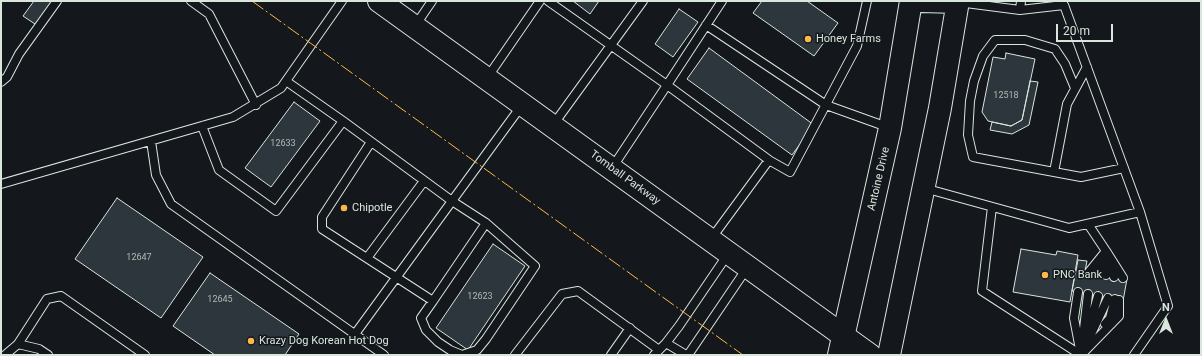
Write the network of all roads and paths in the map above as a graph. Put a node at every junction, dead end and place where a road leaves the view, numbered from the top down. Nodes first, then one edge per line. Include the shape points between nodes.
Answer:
1 (57, 1) edge
2 (191, 1) edge
3 (342, 1) edge
4 (380, 1) edge
5 (432, 1) edge
6 (540, 1) edge
7 (548, 1) edge
8 (642, 1) edge
9 (722, 1) edge
10 (867, 1) edge
11 (911, 1) edge
12 (921, 1) edge
13 (1021, 1) edge
14 (958, 2) edge
15 (1020, 10) junction
16 (706, 25) junction
17 (415, 26) junction
18 (610, 46) junction
19 (1087, 67) junction
20 (487, 78) junction
21 (286, 81) junction
22 (1, 82) edge
23 (667, 85) junction
24 (1075, 88) junction
25 (522, 104) junction
26 (256, 105) junction
27 (826, 105) junction
28 (342, 121) junction
29 (202, 126) junction
30 (552, 126) junction
31 (890, 128) junction
32 (151, 141) junction
33 (372, 142) junction
34 (767, 159) junction
35 (1124, 168) junction
36 (612, 169) junction
37 (1054, 172) junction
38 (424, 181) junction
39 (1, 184) edge
40 (924, 188) junction
41 (452, 201) junction
42 (992, 207) junction
43 (1140, 212) junction
44 (486, 223) junction
45 (1088, 224) junction
46 (710, 240) junction
47 (1106, 251) junction
48 (729, 253) junction
49 (366, 258) junction
50 (748, 267) junction
51 (1089, 272) dead end
52 (396, 277) junction
53 (1078, 292) dead end
54 (1088, 294) dead end
55 (1098, 296) dead end
56 (433, 301) junction
57 (630, 328) junction
58 (354, 334) junction
59 (666, 343) junction
60 (18, 344) junction
61 (841, 345) edge
62 (656, 352) edge
63 (5, 355) edge
64 (48, 355) edge
65 (145, 355) edge
66 (384, 355) edge
67 (515, 355) edge
68 (611, 355) edge
69 (687, 355) edge
70 (870, 355) edge
71 (889, 355) edge
72 (1081, 355) edge
73 (1134, 355) edge

1 - 22 lane via 19,54 7,77
2 - 26 lane via 209,14
3 - 21 lane
4 - 17 main road, Tomball Parkway
5 - 17 lane
6 - 20 lane
7 - 18 lane
8 - 18 lane
9 - 16 lane
10 - 27 lane via 857,46
11 - 31 main road, Antoine Drive
12 - 14 main road
13 - 15 lane
14 - 15 lane
14 - 40 main road
15 - 19 lane via 1064,4
16 - 23 lane
16 - 27 lane
17 - 20 main road, Tomball Parkway
18 - 23 lane
18 - 30 lane
19 - 24 lane
19 - 35 lane
20 - 25 main road, Tomball Parkway
21 - 26 lane via 281,88
21 - 28 lane
23 - 34 lane
23 - 36 lane
24 - 37 lane via 1067,104
24 - 37 lane via 1065,64 1055,49 1025,40 995,40 983,56 974,81 968,134 973,157
25 - 30 main road, Tomball Parkway
25 - 41 lane
26 - 29 lane via 233,117
27 - 31 lane
27 - 34 lane via 790,172
28 - 29 lane via 276,211 219,170
28 - 33 lane
29 - 32 lane
30 - 36 main road, Tomball Parkway
31 - 61 main road, Antoine Drive
32 - 39 lane
32 - 58 lane via 156,175 171,204
33 - 38 lane
33 - 49 lane via 322,217 322,229
34 - 46 lane via 769,160
35 - 37 lane via 1081,177
35 - 43 lane
36 - 46 main road, Tomball Parkway
38 - 41 lane
38 - 49 lane
40 - 42 lane
40 - 71 main road
41 - 44 lane
41 - 52 lane
42 - 45 lane via 1069,228
42 - 72 lane via 982,291
43 - 45 lane
43 - 73 lane via 1168,306
44 - 56 lane
44 - 56 lane via 535,266 477,350 462,354 450,350 426,330 421,318
45 - 47 lane
46 - 48 main road, Tomball Parkway
47 - 47 lane via 1112,276
47 - 51 lane
48 - 50 main road, Tomball Parkway
48 - 59 lane
49 - 52 lane
50 - 61 main road, Tomball Parkway
50 - 69 lane
52 - 56 lane
52 - 58 lane
53 - 54 lane via 1074,318 1081,355
55 - 72 lane
57 - 62 lane
57 - 67 lane via 578,291 562,294
57 - 68 lane
58 - 66 lane
59 - 62 lane
59 - 69 lane
60 - 63 lane
60 - 64 lane via 39,349
60 - 65 lane via 47,299 61,296
61 - 70 main road, Tomball Parkway
72 - 72 lane via 1114,299 1119,316

